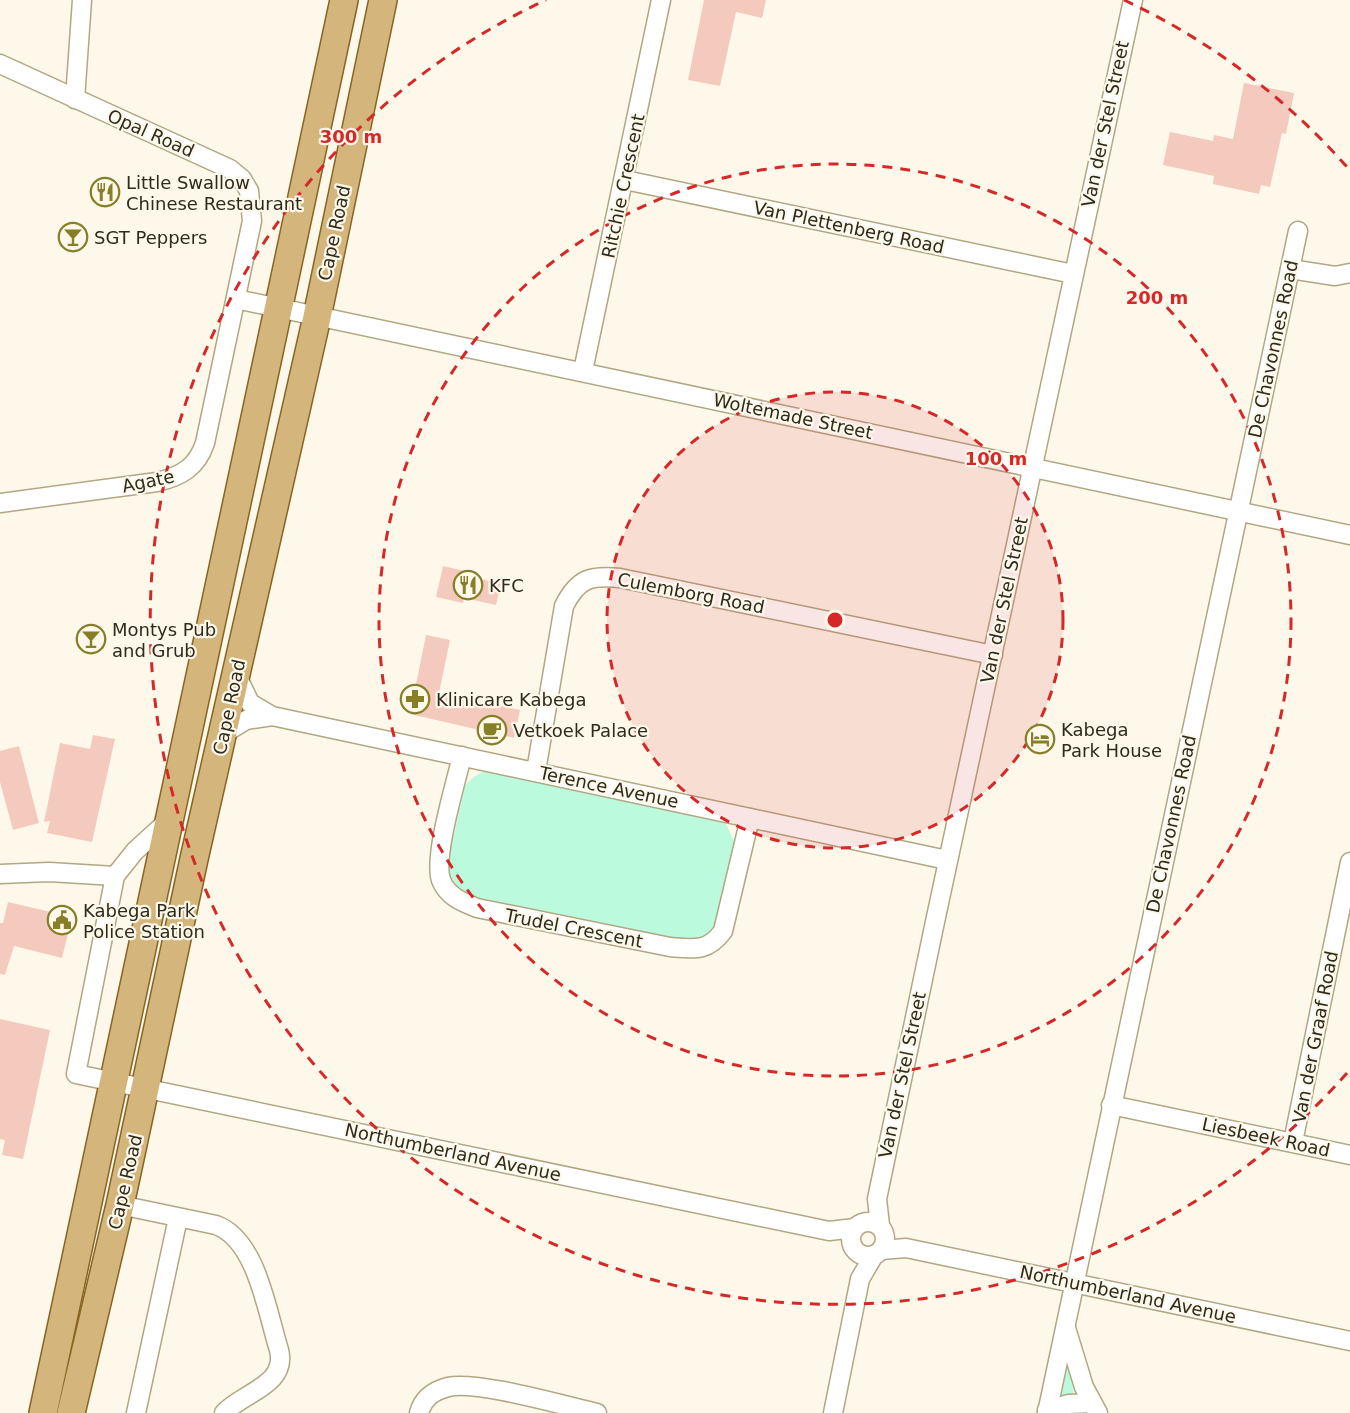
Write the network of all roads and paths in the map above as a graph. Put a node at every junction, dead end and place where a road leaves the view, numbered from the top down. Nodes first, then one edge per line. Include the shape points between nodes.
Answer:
1 (82, 0) edge
2 (344, 0) edge
3 (383, 0) edge
4 (661, 0) edge
5 (1132, 0) edge
6 (0, 64) edge
7 (75, 99) junction
8 (625, 180) junction
9 (1298, 231) dead end
10 (1290, 269) junction
11 (1350, 273) edge
12 (1073, 274) junction
13 (236, 299) junction
14 (278, 308) junction
15 (317, 317) junction
16 (583, 371) junction
17 (1033, 466) junction
18 (0, 503) edge
19 (1238, 512) junction
20 (1350, 535) edge
21 (993, 655) junction
22 (236, 673) junction
23 (272, 716) junction
24 (223, 734) junction
25 (462, 756) junction
26 (536, 771) junction
27 (750, 818) junction
28 (169, 820) junction
29 (947, 860) junction
30 (1350, 862) edge
31 (0, 874) edge
32 (115, 876) junction
33 (112, 1082) junction
34 (146, 1089) junction
35 (1111, 1105) junction
36 (1293, 1142) junction
37 (1350, 1155) edge
38 (120, 1205) junction
39 (178, 1218) junction
40 (868, 1239) junction
41 (1073, 1283) junction
42 (1066, 1327) junction
43 (1350, 1341) edge
44 (1095, 1408) edge
45 (1047, 1412) edge
46 (42, 1413) edge
47 (72, 1413) edge
48 (136, 1413) edge
49 (224, 1413) edge
50 (419, 1413) edge
51 (597, 1413) edge
52 (833, 1413) edge

1 - 7 street
2 - 14 main road, Cape Road
3 - 15 main road, Cape Road
4 - 8 street, Ritchie Crescent
5 - 12 street, Van der Stel Street
6 - 7 street, Opal Road
7 - 13 street, Opal Road via 215,162 243,179 252,202 252,221
8 - 12 street, Van Plettenberg Road
8 - 16 street, Ritchie Crescent
9 - 10 street, De Chavonnes Road
10 - 11 street via 1335,276
10 - 19 street, De Chavonnes Road
12 - 17 street, Van der Stel Street
13 - 14 street, Woltemade Street
13 - 18 street, Agate via 205,443 201,456 190,469 157,482
14 - 15 street, Woltemade Street
14 - 28 main road, Cape Road
15 - 16 street, Woltemade Street
15 - 22 main road, Cape Road
16 - 17 street, Woltemade Street
17 - 19 street, Woltemade Street
17 - 21 street, Van der Stel Street
19 - 20 street, Woltemade Street
19 - 35 street, De Chavonnes Road
21 - 26 street, Culemborg Road via 600,576 573,589 564,606
21 - 29 street, Van der Stel Street
22 - 23 street, Terence Avenue via 250,704
22 - 24 main road, Cape Road
23 - 24 street, Terence Avenue via 246,720
23 - 25 street, Terence Avenue
24 - 34 main road, Cape Road
25 - 26 street, Terence Avenue
25 - 27 street, Trudel Crescent via 441,851 441,879 457,900 477,909 670,947 707,946 723,931
26 - 27 street, Terence Avenue
27 - 29 street, Terence Avenue
28 - 32 street
28 - 33 main road, Cape Road
29 - 40 street, Van der Stel Street
30 - 36 street, Van der Graaf Road
31 - 32 street
32 - 33 street, Northumberland Avenue via 76,1074
33 - 34 street, Northumberland Avenue
33 - 46 main road, Cape Road
34 - 38 main road, Cape Road
34 - 40 street, Northumberland Avenue
35 - 36 street, Liesbeek Road
35 - 41 street, De Chavonnes Road
36 - 37 street, Liesbeek Road
38 - 39 street
38 - 47 main road, Cape Road
39 - 48 street
39 - 49 street via 220,1226 240,1242 252,1262 280,1355 279,1367 268,1382
40 - 41 street, Northumberland Avenue
40 - 52 street, Van der Stel Street
41 - 42 street, De Chavonnes Road
41 - 43 street, Northumberland Avenue
42 - 44 street, De Chavonnes Road
42 - 45 street
44 - 45 street via 1069,1404
50 - 51 street via 434,1392 461,1386

